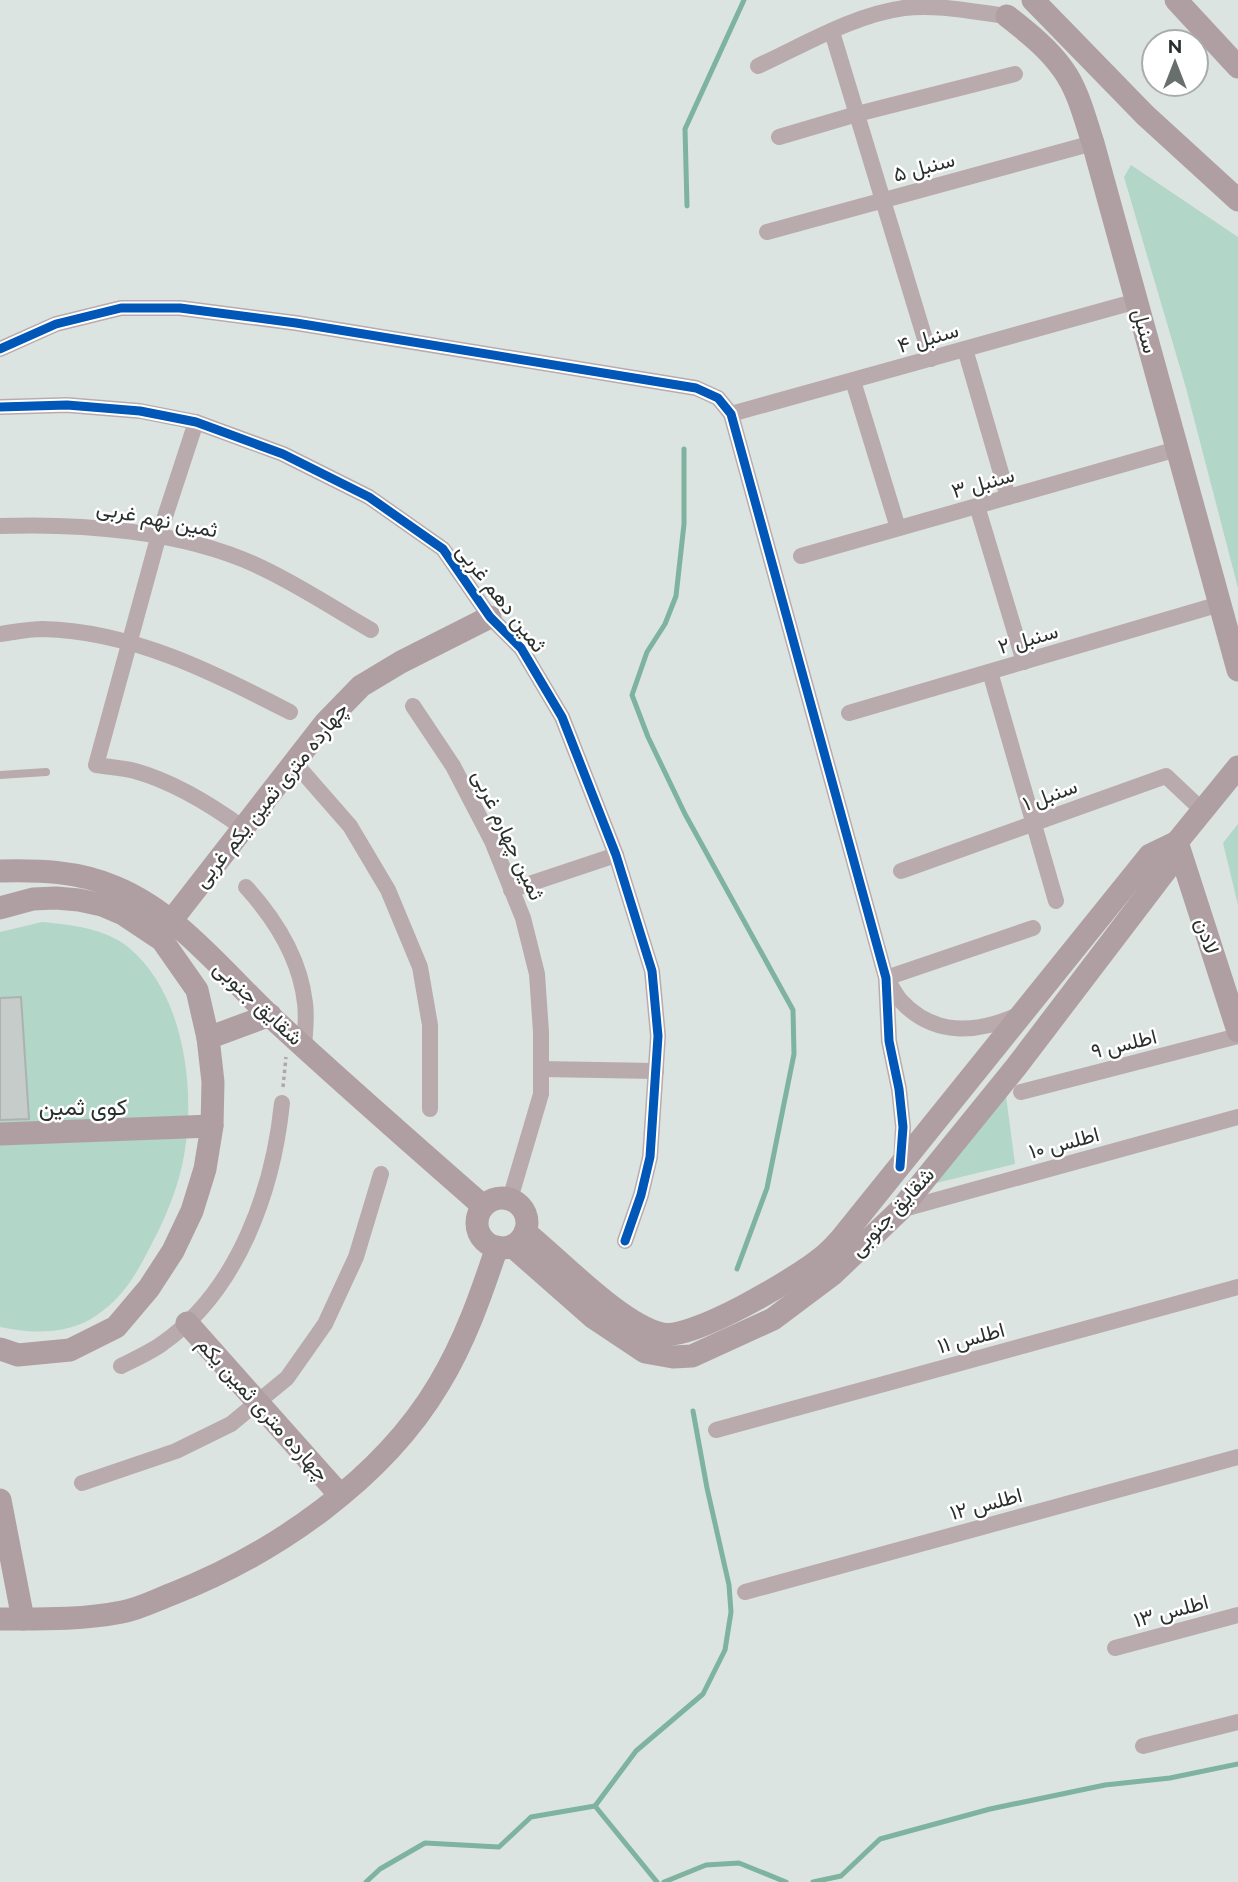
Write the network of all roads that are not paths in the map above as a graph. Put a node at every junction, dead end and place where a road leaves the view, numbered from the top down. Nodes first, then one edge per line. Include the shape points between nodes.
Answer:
1 (1033, 0) edge
2 (1176, 0) edge
3 (1007, 16) joint
4 (832, 32) junction
5 (758, 66) dead end
6 (1238, 67) edge
7 (1015, 74) dead end
8 (857, 114) junction
9 (779, 136) dead end
10 (1093, 143) junction
11 (884, 200) junction
12 (1238, 200) edge
13 (767, 232) dead end
14 (1137, 301) junction
15 (0, 349) edge
16 (965, 349) junction
17 (931, 359) junction
18 (853, 381) junction
19 (0, 407) edge
20 (731, 414) junction
21 (196, 422) junction
22 (1177, 449) junction
23 (1008, 497) junction
24 (977, 506) junction
25 (0, 526) edge
26 (898, 528) junction
27 (158, 538) junction
28 (801, 556) dead end
29 (1220, 604) junction
30 (490, 617) junction
31 (372, 630) dead end
32 (0, 634) edge
33 (128, 643) junction
34 (1024, 662) junction
35 (1238, 670) edge
36 (989, 672) junction
37 (413, 706) dead end
38 (290, 712) dead end
39 (849, 713) dead end
40 (295, 762) junction
41 (1238, 767) edge
42 (46, 772) dead end
43 (0, 775) edge
44 (1202, 810) junction
45 (1033, 824) junction
46 (243, 828) junction
47 (1177, 842) junction
48 (616, 855) junction
49 (0, 871) edge
50 (901, 871) dead end
51 (246, 887) dead end
52 (512, 890) junction
53 (1056, 901) dead end
54 (0, 908) edge
55 (171, 921) junction
56 (1033, 928) dead end
57 (886, 978) junction
58 (1021, 1013) junction
59 (270, 1015) junction
60 (1238, 1031) edge
61 (1238, 1036) edge
62 (208, 1038) junction
63 (296, 1039) junction
64 (541, 1069) junction
65 (656, 1071) junction
66 (1021, 1092) dead end
67 (282, 1103) road end
68 (429, 1109) dead end
69 (1238, 1117) edge
70 (212, 1126) junction
71 (0, 1134) edge
72 (900, 1167) junction
73 (381, 1174) dead end
74 (510, 1199) junction
75 (483, 1206) junction
76 (900, 1210) junction
77 (625, 1241) dead end
78 (511, 1242) junction
79 (1238, 1287) edge
80 (187, 1323) junction
81 (0, 1349) edge
82 (121, 1366) dead end
83 (257, 1402) junction
84 (716, 1430) dead end
85 (1238, 1457) edge
86 (82, 1482) dead end
87 (340, 1495) junction
88 (0, 1500) edge
89 (745, 1592) dead end
90 (1238, 1615) edge
91 (11, 1619) edge
92 (1115, 1648) dead end
93 (1238, 1722) edge
94 (1143, 1746) dead end

1 - 12 street via 1145,115
2 - 6 street
3 - 4 street via 904,8
3 - 10 street, سنبل via 1040,42 1064,70
4 - 5 street
4 - 8 street
7 - 8 street
8 - 9 street
8 - 11 street
10 - 11 street, سنبل ۵
10 - 14 street, سنبل
11 - 13 street, سنبل ۵
11 - 17 street
14 - 16 street, سنبل ۴
14 - 22 street, سنبل
15 - 20 street via 56,324 121,308 180,308 696,388 718,398
16 - 17 street, سنبل ۴
16 - 23 street
17 - 18 street, سنبل ۴
18 - 20 street, سنبل ۴
18 - 26 street
19 - 21 street, ثمین دهم غربی via 67,405 140,411
20 - 57 street
21 - 27 street
21 - 30 street, ثمین دهم غربی via 283,454 369,497 443,550
22 - 23 street, سنبل ۳
22 - 29 street, سنبل
23 - 24 street, سنبل ۳
24 - 26 street, سنبل ۳
24 - 34 street
25 - 27 street, ثمین نهم غربی via 101,528
26 - 28 street, سنبل ۳
27 - 31 street, ثمین نهم غربی via 207,547 255,565
27 - 33 street
29 - 34 street, سنبل ۲
29 - 35 street, سنبل
30 - 40 street, چهارده متری ثمین یکم غربی via 361,686
30 - 48 street, ثمین دهم غربی via 522,648 562,718
32 - 33 street via 42,629
33 - 38 street via 185,661
33 - 46 street via 96,765 135,771 174,787
34 - 36 street, سنبل ۲
36 - 39 street, سنبل ۲
36 - 45 street
37 - 52 street, ثمین چهارم غربی via 453,766
40 - 46 street, چهارده متری ثمین یکم غربی
40 - 68 street via 350,826 388,890 420,967 430,1025
41 - 44 street, شقایق جنوبی
42 - 43 lane
44 - 45 street, سنبل ۱ via 1166,776
44 - 47 street, شقایق جنوبی
45 - 50 street, سنبل ۱
45 - 53 street
46 - 55 street, چهارده متری ثمین یکم غربی
47 - 58 street, شقایق جنوبی via 1150,855
47 - 60 street, لادن
47 - 76 street, شقایق جنوبی via 1166,870
48 - 52 street
48 - 65 street, ثمین دهم غربی via 652,971
49 - 55 street, شقایق جنوبی via 79,875 115,887
51 - 63 street via 280,931 296,963 305,1003
52 - 64 street, ثمین چهارم غربی via 537,974
54 - 62 street via 33,899 79,900 102,905 144,925 162,940 197,990
55 - 59 street, شقایق جنوبی
56 - 57 street
57 - 58 street via 902,1002 922,1017 950,1028 974,1030
57 - 72 street via 889,1041 903,1127
58 - 72 street, شقایق جنوبی
59 - 62 street
59 - 63 street, شقایق جنوبی
61 - 66 street, اطلس ۹
62 - 70 street
63 - 75 street, شقایق جنوبی
64 - 65 street
64 - 74 street, ثمین چهارم غربی via 541,1094
65 - 77 street, ثمین دهم غربی via 650,1157
67 - 80 street via 278,1139 252,1227 214,1295
69 - 76 street, اطلس ۱۰
70 - 71 street
70 - 81 street via 192,1211 173,1251 116,1327 70,1350 18,1354
72 - 78 street, شقایق جنوبی via 820,1259 718,1319 673,1335 631,1320
73 - 83 street via 356,1258 325,1324 287,1378
74 - 75 street via 495,1198
74 - 78 street via 525,1212 527,1222
75 - 78 street via 477,1220 486,1242
76 - 78 street, شقایق جنوبی via 833,1274 773,1319 692,1356 645,1352 594,1318
78 - 87 street via 439,1385 382,1459
79 - 84 street, اطلس ۱۱
80 - 82 street via 163,1344
80 - 83 street, چهارده متری ثمین یکم
83 - 86 street via 230,1424 176,1451
83 - 87 street, چهارده متری ثمین یکم
85 - 89 street, اطلس ۱۲
87 - 91 street via 284,1537 206,1580 124,1612
88 - 91 street
90 - 92 street, اطلس ۱۳
93 - 94 street

